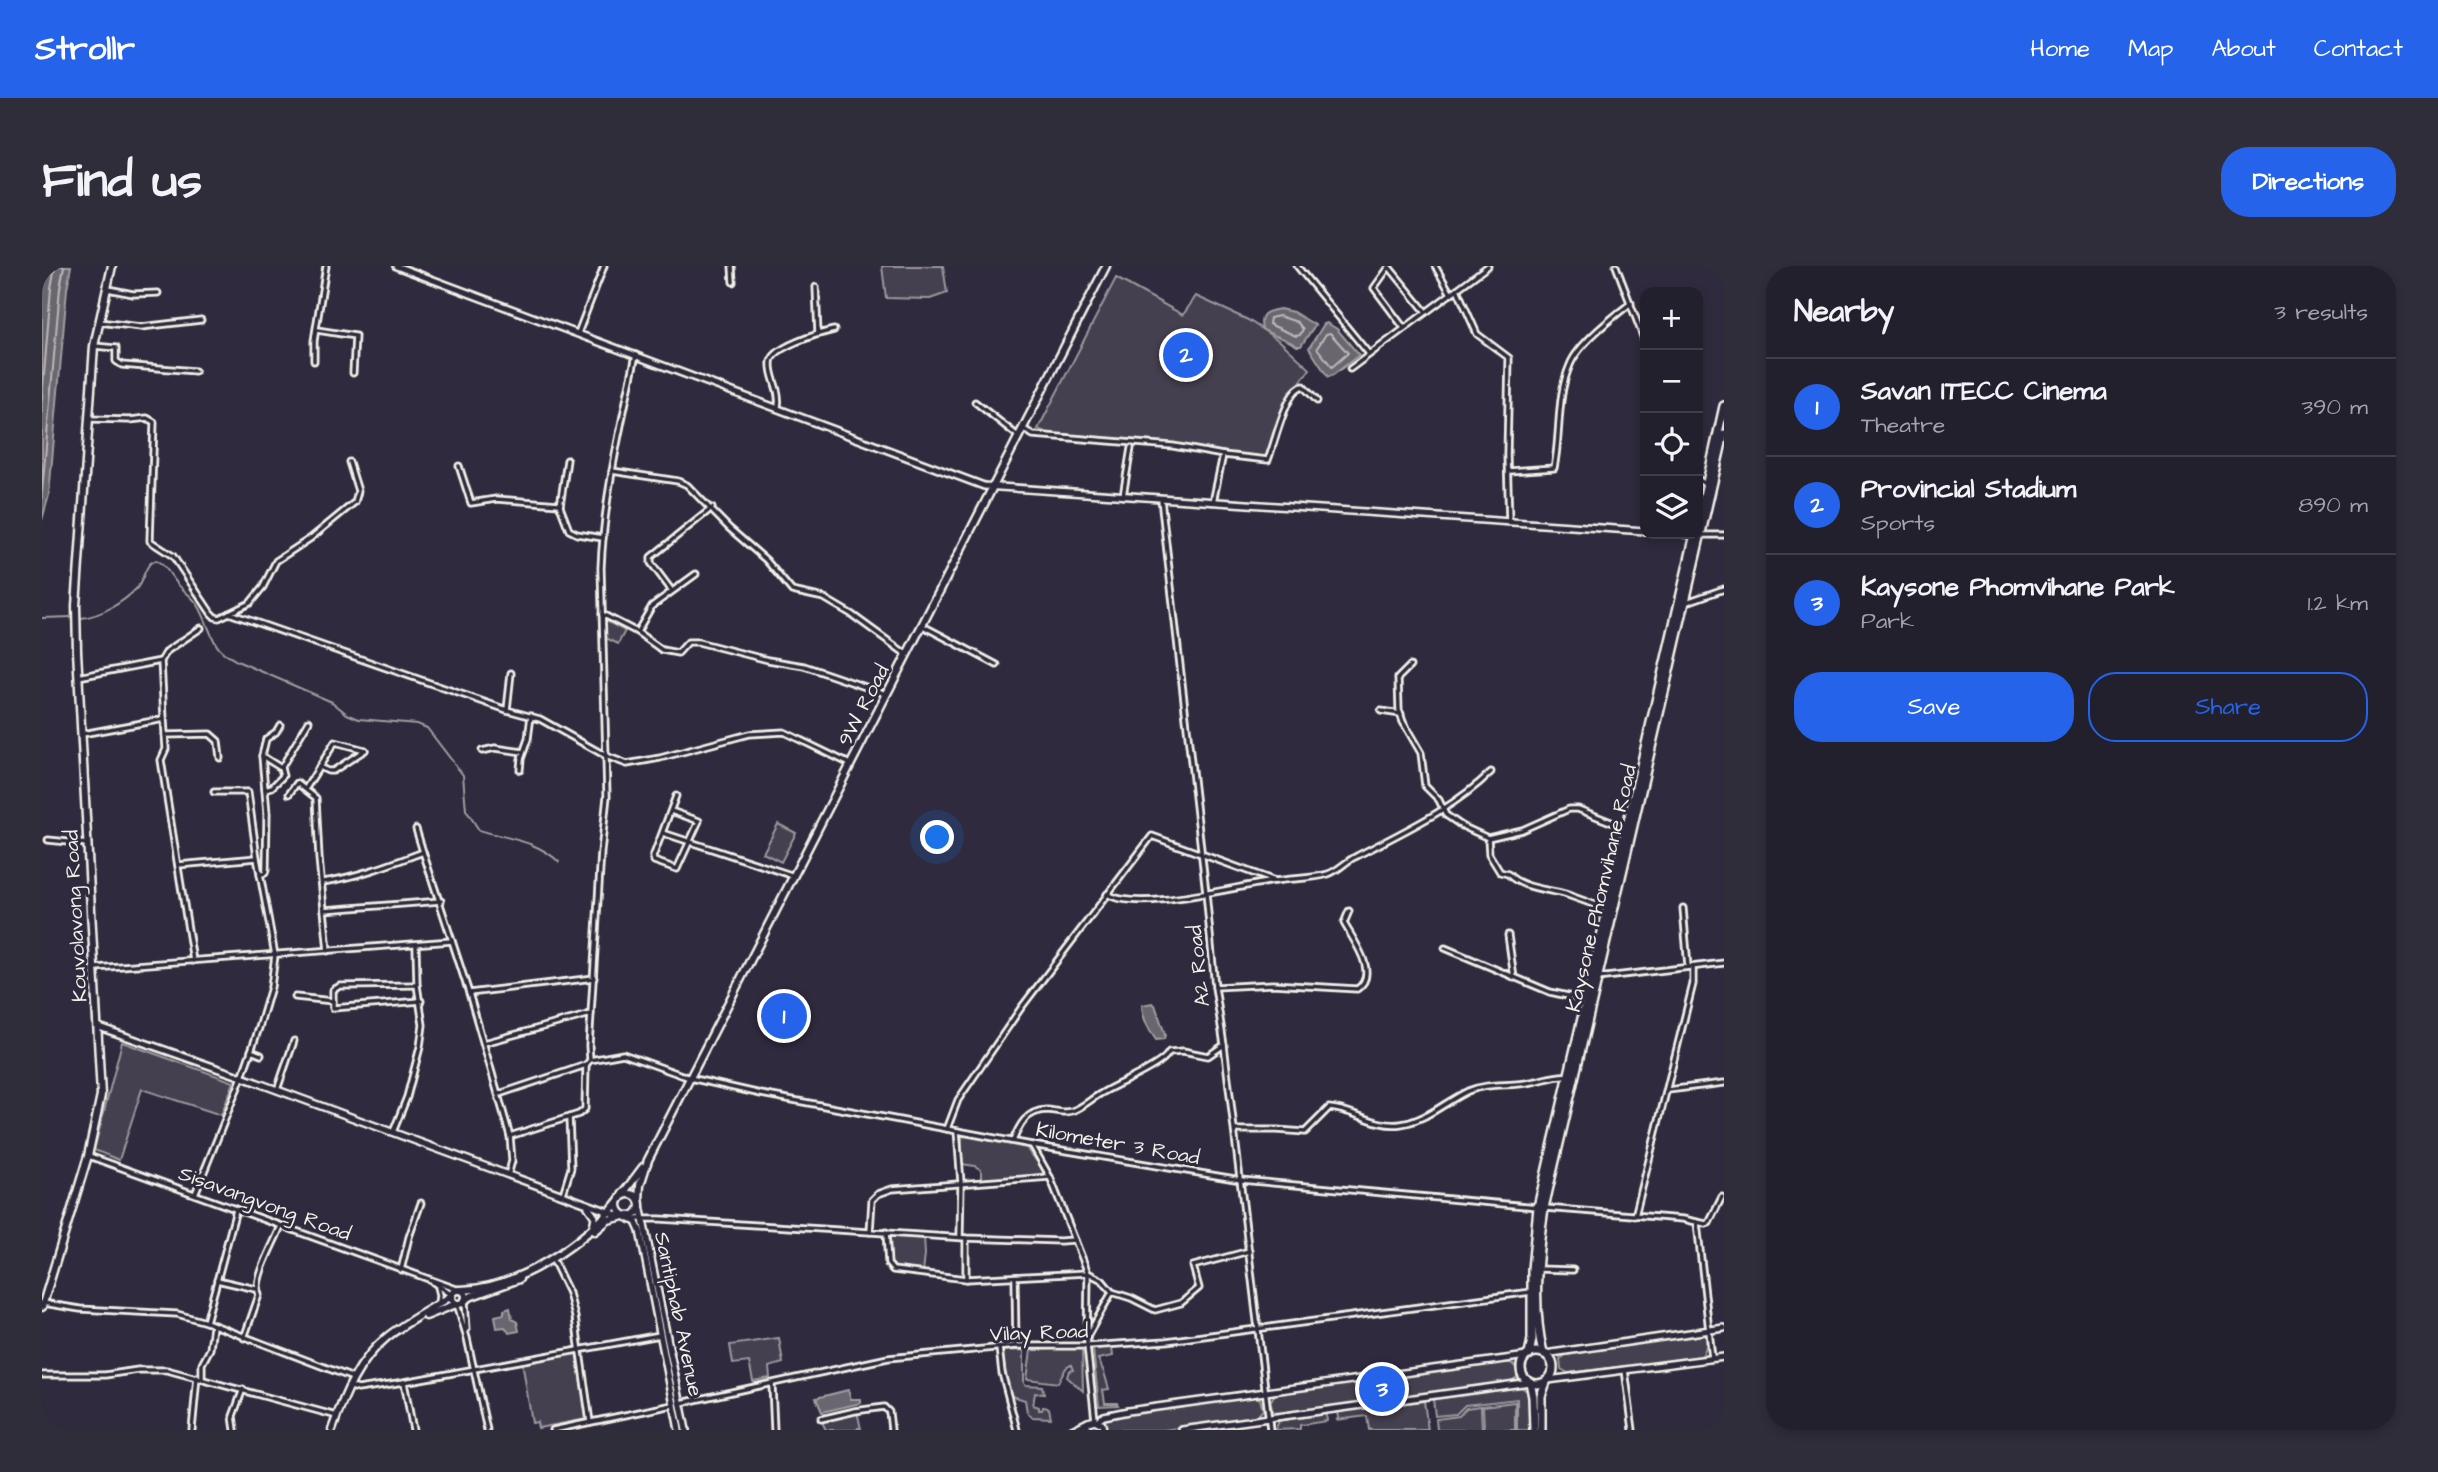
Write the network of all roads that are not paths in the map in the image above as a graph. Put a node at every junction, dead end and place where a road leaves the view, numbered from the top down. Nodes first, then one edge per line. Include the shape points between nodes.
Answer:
1 (112, 266) edge
2 (326, 266) edge
3 (396, 266) edge
4 (604, 266) edge
5 (732, 266) edge
6 (1107, 266) edge
7 (1298, 266) edge
8 (1434, 266) edge
9 (1488, 266) edge
10 (1616, 266) edge
11 (1389, 267) edge
12 (733, 282) dead end
13 (816, 287) dead end
14 (106, 289) junction
15 (1457, 289) junction
16 (158, 293) dead end
17 (1451, 294) junction
18 (1631, 303) junction
19 (1426, 312) junction
20 (201, 320) dead end
21 (97, 322) junction
22 (1404, 328) junction
23 (1640, 328) edge
24 (317, 330) junction
25 (834, 330) dead end
26 (578, 333) junction
27 (818, 334) junction
28 (94, 346) junction
29 (1369, 354) junction
30 (636, 355) junction
31 (314, 361) dead end
32 (1350, 369) dead end
33 (195, 371) dead end
34 (353, 373) dead end
35 (1317, 401) dead end
36 (975, 402) dead end
37 (1724, 406) edge
38 (778, 407) junction
39 (88, 419) junction
40 (1024, 429) junction
41 (1724, 434) edge
42 (1019, 437) junction
43 (1131, 448) dead end
44 (1223, 455) junction
45 (568, 460) dead end
46 (349, 462) dead end
47 (459, 467) dead end
48 (612, 471) junction
49 (1509, 471) junction
50 (1703, 483) edge
51 (1706, 485) junction
52 (994, 487) junction
53 (1123, 496) junction
54 (1161, 499) junction
55 (1703, 499) edge
56 (1213, 502) junction
57 (561, 506) junction
58 (712, 508) junction
59 (1703, 513) edge
60 (1509, 522) junction
61 (1640, 531) edge
62 (1703, 535) edge
63 (1724, 535) edge
64 (603, 538) junction
65 (1696, 539) edge
66 (1696, 539) edge
67 (696, 574) dead end
68 (1724, 589) edge
69 (672, 592) junction
70 (1685, 603) junction
71 (229, 613) junction
72 (602, 614) junction
73 (923, 626) junction
74 (201, 628) dead end
75 (637, 632) junction
76 (908, 656) junction
77 (161, 661) junction
78 (997, 664) dead end
79 (1410, 666) dead end
80 (511, 673) dead end
81 (78, 677) junction
82 (888, 695) junction
83 (507, 710) junction
84 (1381, 711) dead end
85 (1401, 714) junction
86 (531, 716) junction
87 (164, 719) junction
88 (309, 721) dead end
89 (280, 725) dead end
90 (82, 734) junction
91 (166, 735) junction
92 (481, 751) dead end
93 (523, 752) junction
94 (262, 756) junction
95 (606, 756) junction
96 (220, 758) dead end
97 (852, 765) junction
98 (319, 767) junction
99 (281, 768) junction
100 (520, 770) dead end
101 (1491, 772) dead end
102 (265, 789) junction
103 (306, 789) junction
104 (214, 792) dead end
105 (289, 794) dead end
106 (676, 796) dead end
107 (671, 810) junction
108 (1443, 810) junction
109 (1626, 828) junction
110 (416, 829) dead end
111 (663, 833) junction
112 (1488, 838) junction
113 (48, 840) dead end
114 (688, 842) junction
115 (88, 844) junction
116 (423, 852) junction
117 (1202, 852) junction
118 (257, 858) junction
119 (178, 865) junction
120 (260, 875) junction
121 (794, 876) junction
122 (1275, 881) junction
123 (323, 882) junction
124 (1206, 893) junction
125 (1107, 894) junction
126 (441, 901) junction
127 (1682, 908) dead end
128 (1607, 909) junction
129 (324, 910) junction
130 (1349, 911) dead end
131 (1508, 935) dead end
132 (453, 942) junction
133 (416, 945) junction
134 (1445, 948) dead end
135 (328, 951) junction
136 (275, 955) junction
137 (193, 961) junction
138 (1724, 962) edge
139 (1690, 967) junction
140 (95, 968) junction
141 (594, 978) junction
142 (1514, 978) junction
143 (1595, 978) junction
144 (417, 985) junction
145 (1215, 987) junction
146 (469, 993) junction
147 (295, 998) dead end
148 (1586, 1000) junction
149 (333, 1001) junction
150 (421, 1001) junction
151 (591, 1014) junction
152 (99, 1027) junction
153 (294, 1041) dead end
154 (484, 1043) junction
155 (1224, 1045) junction
156 (251, 1051) junction
157 (261, 1055) dead end
158 (590, 1060) junction
159 (586, 1065) junction
160 (1569, 1076) junction
161 (242, 1077) junction
162 (690, 1078) junction
163 (1724, 1083) edge
164 (277, 1090) junction
165 (1668, 1090) junction
166 (499, 1094) junction
167 (569, 1117) junction
168 (1561, 1121) junction
169 (947, 1129) junction
170 (1235, 1130) junction
171 (957, 1131) junction
172 (393, 1132) junction
173 (510, 1136) junction
174 (1013, 1141) junction
175 (1032, 1145) junction
176 (88, 1156) junction
177 (648, 1160) junction
178 (508, 1175) junction
179 (1050, 1177) junction
180 (1241, 1180) junction
181 (961, 1183) junction
182 (195, 1194) junction
183 (562, 1196) junction
184 (1722, 1197) dead end
185 (620, 1198) junction
186 (421, 1203) dead end
187 (640, 1203) junction
188 (586, 1204) junction
189 (1541, 1208) junction
190 (237, 1209) junction
191 (608, 1213) junction
192 (1635, 1216) junction
193 (626, 1217) junction
194 (643, 1220) junction
195 (1697, 1223) junction
196 (281, 1226) junction
197 (593, 1228) junction
198 (870, 1231) junction
199 (886, 1232) junction
200 (960, 1237) junction
201 (966, 1238) junction
202 (581, 1240) junction
203 (1075, 1240) junction
204 (1249, 1251) junction
205 (554, 1262) junction
206 (1538, 1269) junction
207 (401, 1270) junction
208 (1573, 1270) dead end
209 (1088, 1273) junction
210 (1015, 1278) junction
211 (966, 1279) junction
212 (217, 1280) junction
213 (432, 1281) junction
214 (437, 1285) junction
215 (257, 1289) junction
216 (460, 1290) junction
217 (1112, 1292) junction
218 (1531, 1292) junction
219 (451, 1295) junction
220 (461, 1302) junction
221 (43, 1305) edge
222 (438, 1305) junction
223 (411, 1321) junction
224 (206, 1322) junction
225 (213, 1326) junction
226 (1258, 1328) junction
227 (1724, 1328) edge
228 (1709, 1330) junction
229 (662, 1335) junction
230 (1087, 1337) junction
231 (244, 1338) junction
232 (467, 1338) junction
233 (1016, 1346) junction
234 (1087, 1346) junction
235 (999, 1348) junction
236 (578, 1350) junction
237 (1544, 1354) junction
238 (1528, 1356) junction
239 (1724, 1357) edge
240 (1712, 1358) junction
241 (474, 1369) junction
242 (1625, 1370) junction
243 (42, 1375) edge
244 (199, 1378) junction
245 (353, 1378) junction
246 (1547, 1381) junction
247 (404, 1382) junction
248 (1530, 1382) junction
249 (772, 1385) junction
250 (349, 1387) junction
251 (243, 1389) junction
252 (1266, 1393) junction
253 (678, 1404) junction
254 (1092, 1406) junction
255 (337, 1416) junction
256 (1104, 1416) junction
257 (1268, 1417) junction
258 (821, 1419) dead end
259 (1093, 1421) junction
260 (590, 1422) junction
261 (192, 1430) edge
262 (235, 1430) edge
263 (332, 1430) edge
264 (413, 1430) edge
265 (487, 1430) edge
266 (553, 1430) edge
267 (680, 1430) edge
268 (686, 1430) edge
269 (774, 1430) edge
270 (891, 1430) edge
271 (1017, 1430) edge
272 (1072, 1430) edge
273 (1086, 1430) edge
274 (1103, 1430) edge
275 (1182, 1430) edge
276 (1270, 1430) edge
277 (1534, 1430) edge
278 (1541, 1430) edge
279 (1633, 1430) edge

1 - 14 main road, Kouvolavong Road
2 - 24 street
3 - 26 street
4 - 26 street
5 - 12 street
6 - 40 main road, 9W Road
7 - 29 street
8 - 17 street
9 - 15 street
10 - 18 street
11 - 19 street
11 - 22 street via 1374,288
13 - 27 street
14 - 16 street
14 - 21 main road, Kouvolavong Road
15 - 17 street
15 - 49 street via 1477,334 1509,358
17 - 19 street
18 - 23 street
18 - 49 street via 1570,363 1554,468
19 - 22 street
20 - 21 street via 141,327
21 - 28 main road, Kouvolavong Road
22 - 29 street
24 - 31 street
24 - 34 street via 355,336
25 - 27 street
26 - 30 street
27 - 38 street via 778,351 770,360
28 - 33 street via 116,348 116,361 122,365
28 - 39 main road, Kouvolavong Road
29 - 32 street
30 - 38 street
30 - 48 street
35 - 44 street via 1303,386 1297,388 1287,403 1268,460
36 - 42 street
37 - 51 highway
38 - 52 street
39 - 71 street via 152,419 150,541 173,556 215,617
39 - 81 main road, Kouvolavong Road via 76,606
40 - 42 main road, 9W Road
40 - 44 street via 1033,435 1173,446
41 - 59 highway, Kaysone Phomvihane Road
42 - 52 main road, 9W Road
43 - 53 street
44 - 56 street
45 - 57 street
46 - 71 street via 358,491 355,502 276,561 250,603
47 - 57 street via 471,503 496,499
48 - 58 street via 682,482
48 - 64 street
49 - 60 street
50 - 51 street
51 - 55 highway
52 - 53 street
52 - 73 main road, 9W Road
53 - 54 street
54 - 56 street
54 - 117 street, A2 Road
56 - 60 street
57 - 64 street via 569,530
58 - 69 street via 652,557
58 - 76 street via 792,591 824,598
60 - 61 street
62 - 63 street
64 - 72 street
65 - 70 highway, Kaysone Phomvihane Road
66 - 109 highway, Kaysone Phomvihane Road
67 - 69 street
68 - 70 street
69 - 75 street via 652,606
70 - 143 highway, Kaysone Phomvihane Road
71 - 83 street
72 - 75 street
72 - 95 street
73 - 76 main road, 9W Road
73 - 78 street
74 - 77 street
75 - 82 street via 662,650 678,653 688,642 698,642 804,666
76 - 82 main road, 9W Road
77 - 81 street
77 - 87 street
79 - 85 street via 1398,678
80 - 83 street
81 - 90 main road, Kouvolavong Road
82 - 97 main road, 9W Road
83 - 86 street
84 - 85 street
85 - 108 street via 1421,753 1425,786
86 - 93 street
86 - 95 street
87 - 90 street
87 - 91 street
88 - 99 street
89 - 94 street via 266,739
90 - 115 main road, Kouvolavong Road
91 - 96 street via 210,734 218,741
91 - 119 street via 162,760
92 - 93 street
93 - 100 street
94 - 99 street
94 - 102 street
95 - 97 street via 636,764 775,731
95 - 141 street
97 - 121 main road, 9W Road
98 - 98 street via 335,742 364,749 333,771
98 - 103 street
99 - 102 street via 283,776
101 - 108 street
102 - 120 street via 266,870
103 - 105 street via 297,783
103 - 123 street via 316,798
104 - 118 street via 248,792
106 - 107 street
107 - 111 street
107 - 114 street via 699,821
108 - 112 street via 1462,826
108 - 122 street via 1330,874
109 - 112 street via 1578,809
109 - 128 highway, Kaysone Phomvihane Road
110 - 116 street
111 - 114 street
111 - 114 street via 654,861 677,869
112 - 128 street via 1489,854 1500,872 1522,884
113 - 115 street
114 - 121 street
115 - 140 main road, Kouvolavong Road
116 - 123 street
116 - 126 street
117 - 122 street
117 - 124 street, A2 Road
117 - 125 street via 1152,836
118 - 119 street
118 - 120 street
119 - 137 street
120 - 136 street
121 - 162 main road, 9W Road
122 - 124 street
123 - 129 street
124 - 125 street via 1161,900 1118,900
124 - 145 street, A2 Road
125 - 169 street via 1022,1006 958,1100
126 - 129 street
126 - 132 street
127 - 139 street
128 - 143 highway, Kaysone Phomvihane Road
129 - 135 street
130 - 145 street via 1344,923 1367,972 1357,989 1273,984
131 - 142 street
132 - 133 street
132 - 146 street
133 - 135 street
133 - 144 street
134 - 142 street
135 - 136 street
136 - 137 street
136 - 156 street via 271,987
137 - 140 street
138 - 139 street
139 - 143 street
139 - 165 street via 1693,984
140 - 152 main road, Kouvolavong Road
141 - 146 street
141 - 151 street
142 - 148 street
143 - 148 highway, Kaysone Phomvihane Road
143 - 168 highway, Kaysone Phomvihane Road
144 - 149 street via 340,986 334,990
144 - 150 street
145 - 155 street, A2 Road
146 - 154 street
147 - 149 street
148 - 160 highway, Kaysone Phomvihane Road
149 - 150 street via 335,1010
150 - 172 street via 420,1047
151 - 154 street
151 - 158 street
152 - 161 street
152 - 176 main road, Kouvolavong Road via 102,1095
153 - 164 street
154 - 166 street
155 - 170 street, A2 Road
155 - 174 street via 1208,1056 1169,1052 1166,1058 1079,1108 1030,1115
156 - 157 street
156 - 161 street
158 - 159 street
158 - 162 street, Kilometer 3 Road via 623,1055
159 - 166 street
159 - 167 street via 584,1109
160 - 168 highway, Kaysone Phomvihane Road
160 - 170 street via 1481,1087 1404,1123 1387,1125 1329,1108 1305,1132
161 - 164 street
161 - 182 street
162 - 169 street, Kilometer 3 Road
162 - 177 main road, 9W Road
163 - 165 street
164 - 172 street
165 - 192 street
166 - 173 street
167 - 173 street
167 - 183 street via 571,1168
168 - 189 highway, Kaysone Phomvihane Road
169 - 171 street, Kilometer 3 Road
170 - 180 street, A2 Road
171 - 174 street, Kilometer 3 Road
171 - 181 street
172 - 178 street
173 - 178 street
174 - 175 street, Kilometer 3 Road
175 - 179 street
175 - 180 street, Kilometer 3 Road
176 - 182 street, Sisavangvong Road
176 - 221 main road, Kouvolavong Road
177 - 185 main road, 9W Road
177 - 187 main road, 9W Road
178 - 183 street
179 - 181 street
179 - 203 street
180 - 189 street, Kilometer 3 Road
180 - 204 street, A2 Road
181 - 198 street via 892,1189 878,1195 873,1200
181 - 200 street
182 - 190 street, Sisavangvong Road
183 - 188 street
184 - 195 street via 1709,1223
185 - 187 main road via 631,1194
185 - 191 main road, 9W Road
185 - 193 main road via 618,1208
186 - 207 street
187 - 193 main road, 9W Road via 636,1214
187 - 194 street, Santiphab Avenue
188 - 191 street
188 - 197 street via 595,1217
189 - 192 street, Kilometer 3 Road
189 - 206 highway, Kaysone Phomvihane Road
189 - 218 highway, Kaysone Phomvihane Road via 1533,1237
190 - 196 street, Sisavangvong Road
190 - 212 street
191 - 193 street
191 - 197 main road, 9W Road
192 - 195 street, Kilometer 3 Road
193 - 194 street
193 - 202 main road, 9W Road via 603,1223
193 - 229 street, Santiphab Avenue via 640,1231
194 - 198 street
194 - 253 street, Santiphab Avenue
195 - 228 street
196 - 207 street, Sisavangvong Road
196 - 215 street
197 - 202 main road, 9W Road
198 - 199 street
199 - 200 street
199 - 211 street via 888,1264 893,1270
200 - 201 street
201 - 203 street
201 - 211 street
202 - 205 main road, 9W Road
202 - 216 main road, 9W Road via 526,1273
203 - 209 street
204 - 217 street via 1192,1267 1199,1288 1178,1304 1155,1310
204 - 226 street, A2 Road
205 - 220 main road, 9W Road
205 - 236 street via 569,1293
206 - 208 street
206 - 237 highway, Kaysone Phomvihane Road
207 - 213 street, Sisavangvong Road
209 - 210 street
209 - 217 street
209 - 230 street
210 - 211 street
210 - 233 street
212 - 215 street
212 - 224 street
213 - 214 street, Sisavangvong Road
213 - 216 street, Sisavangvong Road
214 - 219 street, Sisavangvong Road
214 - 222 street
215 - 231 street
216 - 219 main road, 9W Road
216 - 220 main road via 466,1296
217 - 230 street
218 - 226 street, Vilay Road
218 - 238 highway, Kaysone Phomvihane Road
219 - 220 main road
219 - 222 main road, 9W Road
220 - 223 main road, 9W Road
220 - 232 street
220 - 232 street
221 - 224 street via 177,1314
222 - 223 main road, 9W Road
223 - 245 main road, 9W Road via 379,1345
224 - 225 street
225 - 231 street
225 - 244 street
226 - 234 street, Vilay Road
226 - 252 street, A2 Road
227 - 228 street
228 - 237 street
228 - 240 street
229 - 236 street
229 - 253 street, Santiphab Avenue
230 - 234 street
231 - 245 street
232 - 241 street
233 - 234 street, Vilay Road
233 - 235 street, Vilay Road
234 - 254 street
235 - 249 street, Vilay Road via 888,1359
235 - 271 street
236 - 241 street
236 - 260 street
237 - 238 highway
237 - 246 highway via 1553,1366
238 - 248 highway via 1522,1370
238 - 252 street
239 - 240 street
240 - 242 street
241 - 247 street
241 - 265 street
242 - 246 street
242 - 279 street
243 - 244 street via 154,1370
244 - 251 street
244 - 261 street
245 - 250 main road, 9W Road
246 - 248 highway
246 - 278 highway via 1541,1396
247 - 250 street
247 - 264 street
248 - 257 street
248 - 277 highway
249 - 253 street, Vilay Road
249 - 269 street
250 - 255 main road, 9W Road
251 - 255 street
251 - 262 street via 233,1416
252 - 256 street
252 - 257 street, A2 Road
253 - 260 street, Vilay Road
253 - 267 street, Santiphab Avenue
253 - 268 street, Santiphab Avenue
254 - 256 street
254 - 259 street
255 - 263 main road, 9W Road
256 - 259 street
257 - 275 street
257 - 276 street, A2 Road
258 - 270 street via 884,1408 889,1412
259 - 272 street
259 - 273 street
259 - 274 street via 1102,1424
260 - 266 street, Vilay Road

